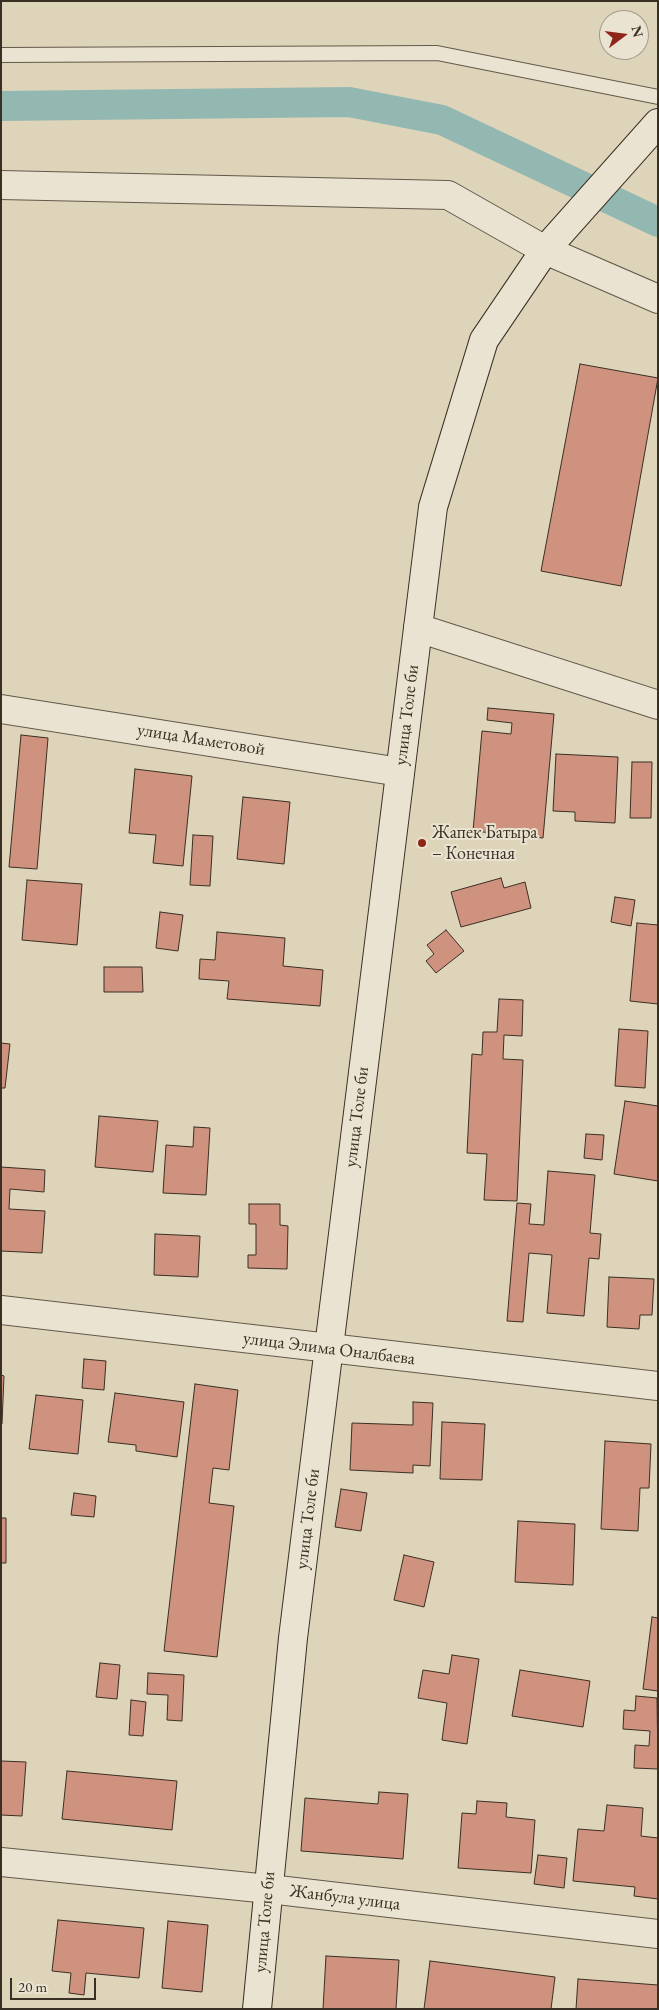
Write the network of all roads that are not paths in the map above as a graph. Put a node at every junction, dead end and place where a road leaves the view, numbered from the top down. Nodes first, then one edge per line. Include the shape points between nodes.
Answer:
1 (1, 55) edge
2 (658, 97) edge
3 (649, 134) edge
4 (1, 185) edge
5 (545, 250) junction
6 (658, 299) edge
7 (418, 628) junction
8 (658, 705) edge
9 (1, 709) edge
10 (400, 772) junction
11 (1, 1310) edge
12 (329, 1349) junction
13 (658, 1386) edge
14 (1, 1862) edge
15 (268, 1889) junction
16 (658, 1934) edge
17 (257, 2009) edge

1 - 2 lane via 436,53
3 - 5 street, улица Толе би
4 - 5 street via 448,195
5 - 6 street
5 - 7 street, улица Толе би via 484,340 433,507
7 - 8 street
7 - 10 street, улица Толе би
9 - 10 street, улица Маметовой
10 - 12 street, улица Толе би
11 - 12 street, улица Элима Оналбаева
12 - 13 street, улица Элима Оналбаева
12 - 15 street, улица Толе би via 293,1638
14 - 15 street, Жанбула улица
15 - 16 street, Жанбула улица
15 - 17 street, улица Толе би

